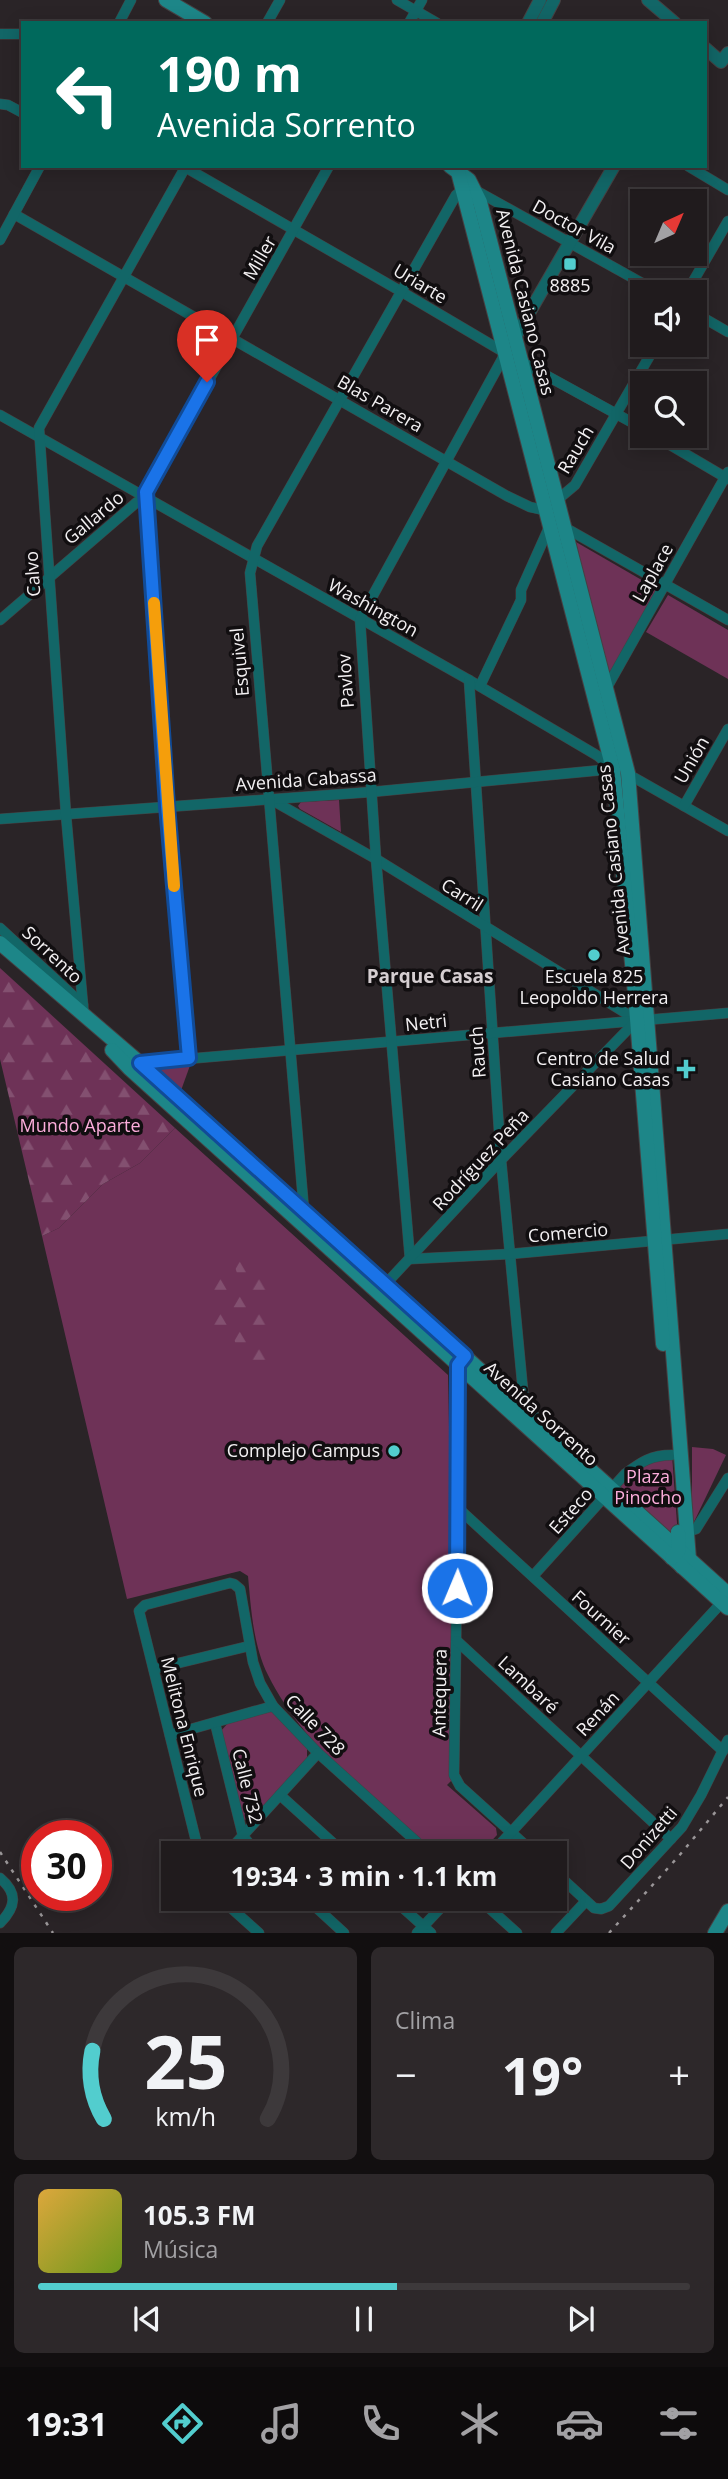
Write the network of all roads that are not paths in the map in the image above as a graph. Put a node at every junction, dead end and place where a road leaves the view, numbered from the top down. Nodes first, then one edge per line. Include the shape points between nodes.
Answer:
1 (131, 0) edge
2 (166, 0) edge
3 (280, 0) edge
4 (397, 0) edge
5 (422, 0) edge
6 (540, 0) edge
7 (554, 0) edge
8 (648, 0) edge
9 (416, 11) junction
10 (120, 21) edge
11 (202, 21) edge
12 (268, 21) edge
13 (410, 21) edge
14 (434, 21) edge
15 (529, 21) edge
16 (543, 21) edge
17 (673, 21) edge
18 (0, 34) edge
19 (21, 34) edge
20 (707, 49) edge
21 (726, 61) edge
22 (0, 104) edge
23 (21, 112) edge
24 (39, 168) edge
25 (184, 168) edge
26 (187, 168) edge
27 (329, 168) edge
28 (459, 168) edge
29 (613, 168) edge
30 (691, 168) edge
31 (469, 190) junction
32 (728, 190) edge
33 (14, 214) junction
34 (728, 221) edge
35 (294, 230) junction
36 (0, 240) edge
37 (571, 243) junction
38 (124, 276) junction
39 (637, 280) edge
40 (694, 280) edge
41 (402, 292) junction
42 (707, 320) edge
43 (728, 332) edge
44 (232, 338) junction
45 (514, 339) junction
46 (505, 354) junction
47 (649, 357) edge
48 (520, 360) junction
49 (341, 400) junction
50 (617, 413) junction
51 (0, 415) edge
52 (630, 421) edge
53 (40, 437) junction
54 (677, 448) edge
55 (447, 460) junction
56 (727, 476) edge
57 (147, 499) junction
58 (553, 515) junction
59 (254, 558) junction
60 (48, 578) junction
61 (665, 584) junction
62 (360, 619) junction
63 (0, 620) edge
64 (728, 620) edge
65 (468, 680) junction
66 (480, 686) junction
67 (606, 689) junction
68 (728, 729) edge
69 (620, 771) junction
70 (475, 782) junction
71 (371, 792) junction
72 (270, 799) junction
73 (167, 806) junction
74 (684, 806) junction
75 (66, 815) junction
76 (0, 819) edge
77 (728, 831) edge
78 (376, 859) junction
79 (0, 928) edge
80 (486, 928) junction
81 (0, 943) edge
82 (83, 1011) junction
83 (728, 1013) edge
84 (643, 1020) junction
85 (492, 1032) junction
86 (393, 1042) junction
87 (290, 1049) junction
88 (189, 1058) junction
89 (134, 1066) junction
90 (501, 1160) junction
91 (301, 1215) junction
92 (728, 1234) edge
93 (660, 1240) junction
94 (510, 1254) junction
95 (410, 1259) junction
96 (381, 1288) junction
97 (461, 1360) junction
98 (522, 1415) junction
99 (671, 1455) junction
100 (728, 1478) edge
101 (608, 1493) junction
102 (458, 1508) junction
103 (682, 1534) junction
104 (681, 1559) junction
105 (533, 1576) junction
106 (237, 1585) joint
107 (726, 1600) edge
108 (457, 1641) junction
109 (248, 1646) junction
110 (154, 1669) junction
111 (649, 1682) junction
112 (273, 1706) junction
113 (215, 1723) junction
114 (170, 1735) junction
115 (726, 1745) edge
116 (318, 1753) junction
117 (581, 1756) junction
118 (279, 1795) junction
119 (511, 1832) junction
120 (243, 1836) junction
121 (671, 1839) junction
122 (196, 1841) edge
123 (238, 1841) edge
124 (247, 1841) edge
125 (331, 1841) edge
126 (416, 1841) edge
127 (503, 1841) edge
128 (521, 1841) edge
129 (0, 1878) edge
130 (567, 1883) edge
131 (586, 1900) junction
132 (234, 1911) edge
133 (320, 1911) edge
134 (405, 1911) edge
135 (440, 1911) edge
136 (492, 1911) edge
137 (728, 1911) edge
138 (0, 1923) edge
139 (424, 1931) edge
140 (259, 1933) edge
141 (344, 1933) edge
142 (517, 1933) edge
143 (556, 1933) edge
144 (715, 1933) edge

1 - 10 street
2 - 11 main road
3 - 12 street
4 - 9 street
5 - 9 street
6 - 15 street
7 - 16 street
8 - 17 street
9 - 13 street
9 - 14 street
18 - 19 street
20 - 21 street
22 - 23 street
24 - 33 street
25 - 38 street, Calvo
26 - 35 street, Uriarte
27 - 35 street, Miller
28 - 31 main road, Avenida Casiano Casas
29 - 37 street
30 - 32 street
31 - 37 street, Doctor Vila
31 - 41 street, Esquivel via 456,195
31 - 45 main road, Avenida Casiano Casas
31 - 46 main road, Avenida Casiano Casas
33 - 36 street
33 - 38 street, Blas Parera
34 - 40 street
35 - 41 street, Uriarte
35 - 44 street, Miller
37 - 39 street, Doctor Vila
37 - 45 street
38 - 44 street, Blas Parera
38 - 53 street, Calvo via 39,428
41 - 46 street, Uriarte
41 - 49 street, Esquivel
42 - 43 street
44 - 49 street, Blas Parera
44 - 57 street, Miller via 146,492
45 - 46 street
45 - 48 main road, Avenida Casiano Casas
46 - 48 street, Uriarte
46 - 55 street
46 - 58 main road, Avenida Casiano Casas
47 - 50 street, Rauch
48 - 50 street, Uriarte
48 - 58 main road, Avenida Casiano Casas
49 - 55 street, Blas Parera
49 - 59 street, Esquivel
50 - 52 street, Uriarte
50 - 58 street, Rauch
51 - 53 street, Washington
53 - 57 street, Washington
53 - 60 street, Calvo
54 - 56 street
55 - 58 street, Blas Parera via 507,496
55 - 62 street
56 - 61 street, Laplace
57 - 59 street, Washington
57 - 60 street, Gallardo via 137,502
57 - 73 street, Miller
58 - 61 street, Blas Parera
58 - 66 street, Rauch via 520,590 521,600
58 - 67 main road, Avenida Casiano Casas
58 - 69 main road, Avenida Casiano Casas
59 - 62 street, Washington
59 - 72 street, Esquivel via 250,573
60 - 63 street, Gallardo
60 - 75 street, Calvo
61 - 64 street, Blas Parera
61 - 67 street, Laplace
62 - 65 street, Washington
62 - 71 street, Pavlov
65 - 66 street, Washington
65 - 70 street, Rauch
66 - 69 street, Washington
67 - 69 main road, Avenida Casiano Casas
68 - 74 street, Unión
69 - 70 street, Avenida Cabassa
69 - 74 street, Washington
69 - 84 main road, Avenida Casiano Casas
70 - 71 street, Avenida Cabassa
70 - 80 street, Rauch
71 - 72 street, Avenida Cabassa
71 - 78 street, Pavlov
72 - 73 street, Avenida Cabassa
72 - 78 street, Carril
72 - 87 street, Esquivel
73 - 75 street, Avenida Cabassa
73 - 88 street, Miller
74 - 77 street, Washington
75 - 76 street, Avenida Cabassa
75 - 82 street, Calvo
78 - 80 street, Carril
78 - 86 street, Pavlov
79 - 82 street, Sorrento
80 - 84 street, Carril
80 - 85 street, Rauch
81 - 82 main road, Avenida Sorrento
82 - 89 main road, Avenida Sorrento
83 - 84 street, Netri
84 - 85 street, Netri
84 - 90 street, Rodríguez Peña
84 - 93 main road, Avenida Casiano Casas
85 - 86 street, Netri
85 - 90 street, Rauch
86 - 87 street, Netri
86 - 95 street, Pavlov
87 - 88 street, Netri
87 - 91 street, Esquivel
88 - 89 street, Netri
89 - 91 main road, Avenida Sorrento
90 - 94 street, Rauch
90 - 95 street, Rodríguez Peña
91 - 96 main road, Avenida Sorrento
92 - 93 street, Comercio
93 - 94 street, Comercio
93 - 99 main road, Avenida Casiano Casas
93 - 103 main road, Avenida Casiano Casas
94 - 95 street, Comercio
94 - 98 street, Rauch
95 - 96 street, Rodríguez Peña
96 - 97 main road, Avenida Sorrento
97 - 98 main road, Avenida Sorrento
97 - 102 street, Antequera
98 - 101 main road, Avenida Sorrento
99 - 101 street, Esteco via 642,1461
99 - 103 main road, Avenida Casiano Casas
100 - 103 street via 702,1522
101 - 104 main road, Avenida Sorrento
101 - 105 street, Esteco
102 - 105 street, Fournier
102 - 108 street, Antequera
103 - 104 main road, Avenida Casiano Casas
104 - 107 main road, Avenida Sorrento
105 - 111 street, Fournier
106 - 109 street, Calle 728
106 - 110 street, Melitona Enrique via 140,1609
107 - 111 street, Renán
108 - 117 street, Lambaré
108 - 119 street, Antequera via 454,1775
109 - 110 street
109 - 112 street, Calle 728
110 - 114 street, Melitona Enrique
111 - 115 street, Fournier
111 - 117 street, Renán
112 - 113 street
112 - 116 street, Calle 728
113 - 114 street
113 - 120 street, Calle 732
114 - 122 street, Melitona Enrique
115 - 121 street, Donizetti via 701,1795
116 - 118 street
116 - 126 street, Calle 728
117 - 119 street, Renán
117 - 121 street, Lambaré
118 - 120 street
118 - 125 street
119 - 127 street, Renán
119 - 128 street
120 - 123 street
120 - 124 street, Calle 732
121 - 131 street, Donizetti via 609,1906 594,1908
129 - 138 street via 14,1895 14,1906
130 - 131 street
131 - 143 street
132 - 140 street
133 - 141 street
134 - 139 street
135 - 139 street
136 - 142 street
137 - 144 main road

